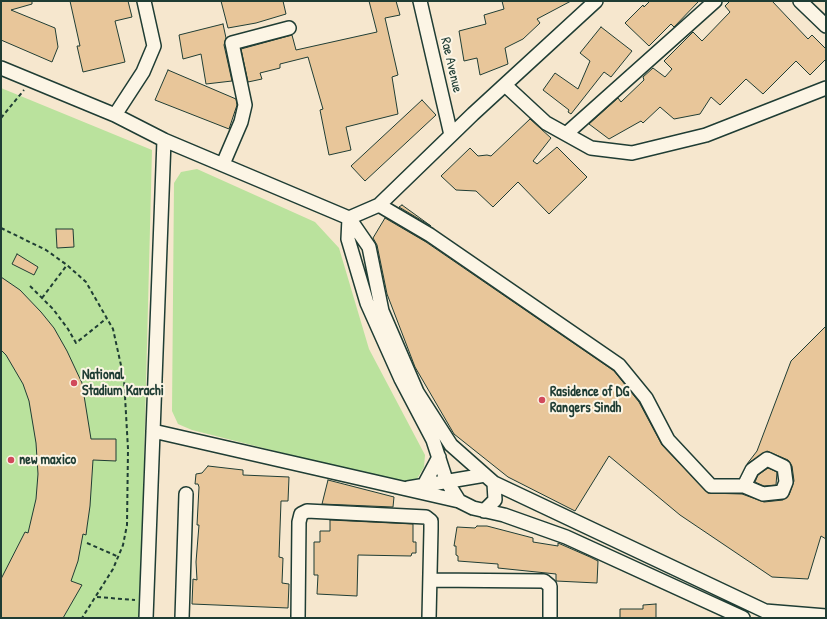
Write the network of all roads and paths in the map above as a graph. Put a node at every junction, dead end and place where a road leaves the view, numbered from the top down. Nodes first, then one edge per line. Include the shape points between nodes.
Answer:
1 (144, 1) edge
2 (420, 1) edge
3 (596, 1) edge
4 (715, 1) edge
5 (800, 1) edge
6 (826, 26) edge
7 (289, 28) dead end
8 (1, 68) edge
9 (31, 80) junction
10 (505, 84) junction
11 (826, 88) edge
12 (115, 115) junction
13 (1, 118) edge
14 (566, 134) junction
15 (451, 135) junction
16 (164, 140) junction
17 (223, 164) junction
18 (379, 205) junction
19 (349, 218) junction
20 (1, 228) edge
21 (67, 265) junction
22 (30, 286) dead end
23 (42, 298) junction
24 (107, 318) junction
25 (153, 431) junction
26 (439, 457) junction
27 (490, 479) junction
28 (446, 480) junction
29 (424, 485) junction
30 (744, 486) dead end
31 (404, 489) junction
32 (186, 494) dead end
33 (459, 501) junction
34 (484, 511) junction
35 (87, 542) dead end
36 (119, 557) junction
37 (430, 580) junction
38 (97, 596) junction
39 (135, 600) dead end
40 (826, 616) edge
41 (82, 618) edge
42 (146, 618) edge
43 (182, 618) edge
44 (298, 618) edge
45 (429, 618) edge
46 (550, 618) edge
47 (743, 618) edge

1 - 12 street via 154,46 133,90
2 - 15 street, Rae Avenue
3 - 10 street
4 - 14 street
5 - 6 street
7 - 17 street via 232,43 245,105
8 - 9 street
9 - 12 street
9 - 13 path
10 - 14 street via 546,122
10 - 15 street
11 - 14 street via 706,135 632,153 591,148
12 - 16 street
15 - 18 street
16 - 17 street
16 - 25 street
17 - 19 street
18 - 19 street
18 - 30 street via 430,235 619,365 646,398 668,440 711,486
19 - 26 street via 348,239 367,302
19 - 27 street via 369,247 382,311 417,392 451,445
20 - 21 path via 46,250
21 - 23 path
21 - 24 path via 86,282
22 - 23 path
23 - 24 path via 68,329 76,343
24 - 36 path via 113,329 124,379 128,449 128,525
25 - 31 street
25 - 42 street
26 - 28 street
26 - 29 street
27 - 28 street
27 - 34 street via 495,500
27 - 40 street via 766,611
28 - 29 street
28 - 33 street
29 - 31 street
31 - 33 street
32 - 43 street
33 - 34 street
34 - 47 street via 504,515 566,537
35 - 36 path
36 - 38 path
37 - 44 street via 432,529 431,521 426,517 307,511 301,514 299,522
37 - 45 street
37 - 46 street via 544,581 550,586
38 - 39 path
38 - 41 path

